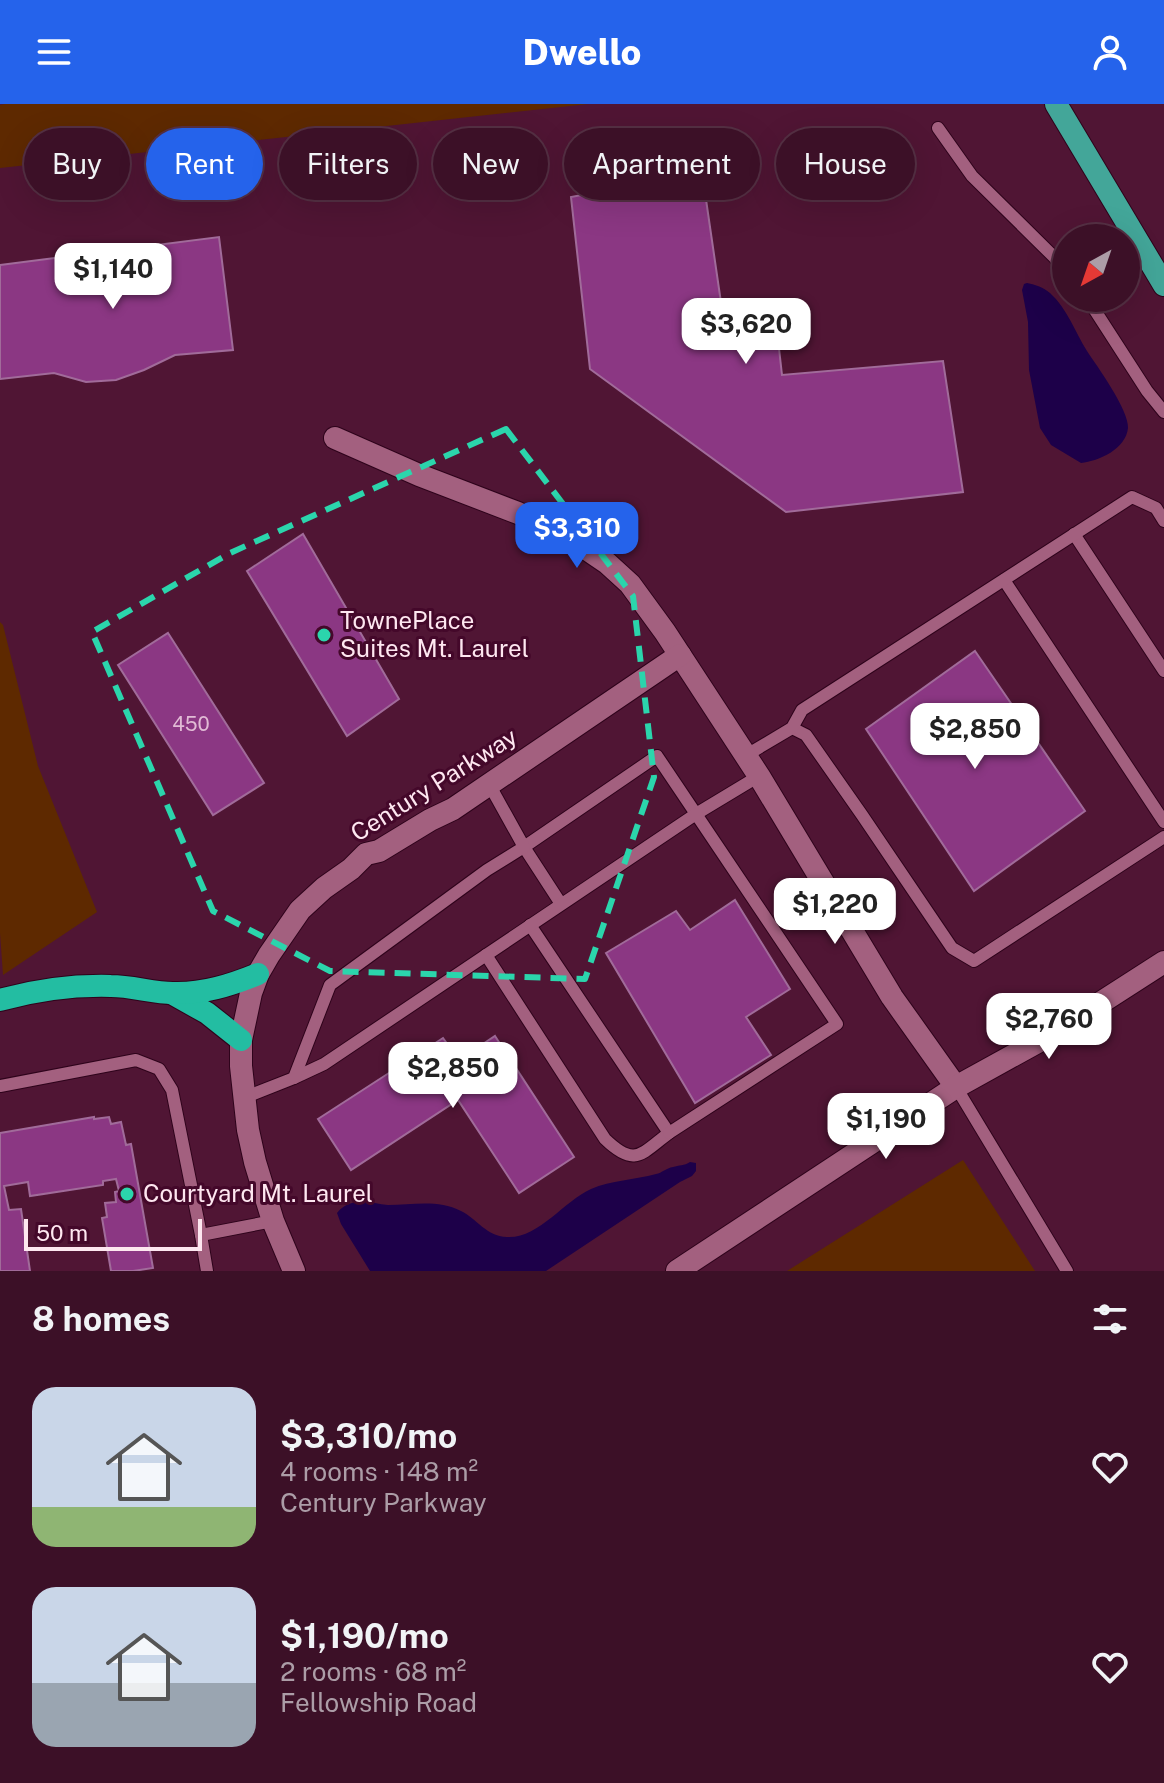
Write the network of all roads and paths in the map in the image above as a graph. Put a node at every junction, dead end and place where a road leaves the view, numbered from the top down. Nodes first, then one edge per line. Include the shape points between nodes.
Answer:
1 (1056, 104) edge
2 (938, 128) dead end
3 (1052, 255) edge
4 (1164, 285) edge
5 (1096, 312) edge
6 (1164, 412) edge
7 (335, 438) dead end
8 (1164, 521) edge
9 (1074, 534) junction
10 (1004, 580) junction
11 (680, 655) junction
12 (1164, 671) edge
13 (792, 728) junction
14 (745, 756) junction
15 (759, 776) junction
16 (489, 784) junction
17 (696, 814) junction
18 (1164, 822) edge
19 (1164, 837) edge
20 (524, 847) junction
21 (561, 904) junction
22 (530, 925) junction
23 (486, 955) junction
24 (1164, 962) edge
25 (258, 974) junction
26 (172, 993) junction
27 (0, 1000) edge
28 (241, 1040) junction
29 (294, 1078) junction
30 (0, 1086) edge
31 (956, 1087) junction
32 (243, 1098) junction
33 (669, 1133) junction
34 (273, 1221) junction
35 (201, 1235) junction
36 (207, 1271) edge
37 (294, 1271) edge
38 (677, 1271) edge
39 (1067, 1271) edge

1 - 4 main road
2 - 3 lane via 972,176
5 - 6 lane
7 - 11 street via 518,513 579,544 630,584
8 - 9 lane via 1156,508 1132,497
9 - 10 lane
9 - 12 lane
10 - 13 lane via 802,710
10 - 18 lane
11 - 14 street
11 - 16 street, Century Parkway
13 - 14 lane
13 - 19 lane via 806,735 952,948 974,961
14 - 15 street
15 - 17 lane
15 - 31 street via 892,997
16 - 20 lane
16 - 25 street, Century Parkway via 366,854 324,888 300,910
17 - 20 lane via 657,756
17 - 21 lane
17 - 33 lane via 837,1024
20 - 21 lane
20 - 29 lane via 330,985
21 - 22 lane
22 - 23 lane
22 - 33 lane
23 - 29 lane via 324,1064
23 - 33 lane via 605,1139 626,1156 638,1156
24 - 31 street via 1052,1034
25 - 26 highway via 218,989
25 - 28 street, Century Parkway
26 - 27 highway via 84,987
26 - 28 highway
28 - 32 street, Century Parkway
29 - 32 lane
30 - 35 lane via 136,1060 159,1069 172,1090
31 - 38 street
31 - 39 lane
32 - 34 street, Century Parkway
34 - 35 lane
34 - 37 street, Century Parkway
35 - 36 lane

